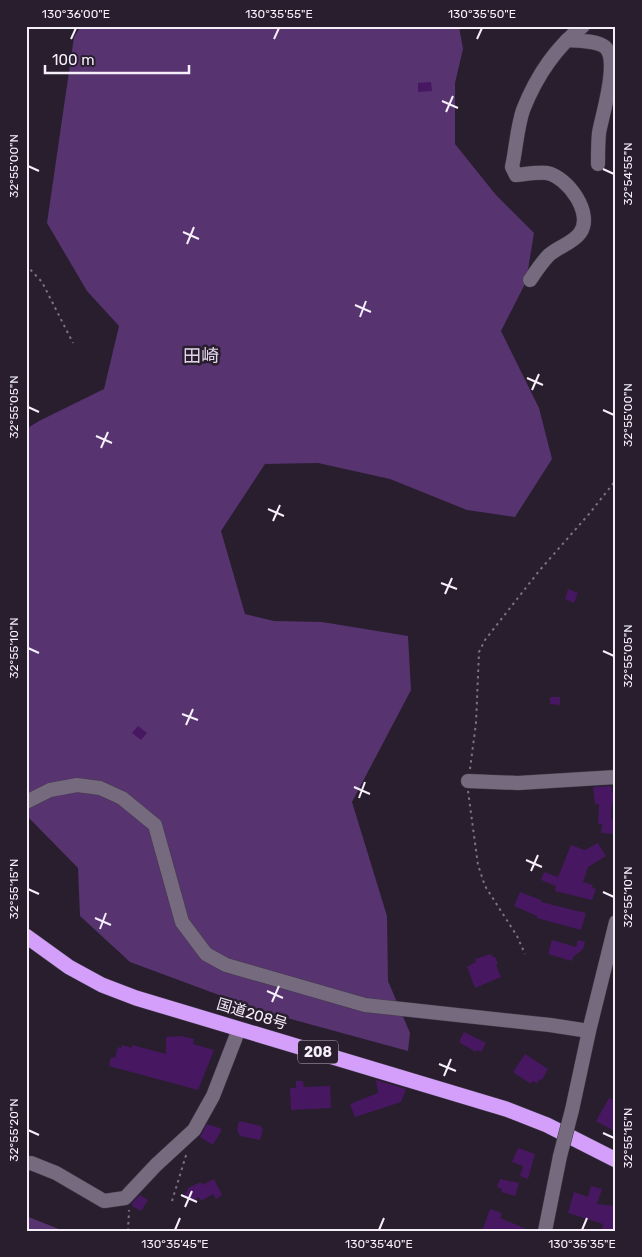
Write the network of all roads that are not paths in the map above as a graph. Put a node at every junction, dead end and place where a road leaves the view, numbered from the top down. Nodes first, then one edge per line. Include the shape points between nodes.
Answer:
1 (583, 26) edge
2 (567, 40) junction
3 (598, 164) dead end
4 (530, 280) dead end
5 (616, 777) edge
6 (468, 781) road end
7 (26, 802) edge
8 (616, 922) edge
9 (26, 936) edge
10 (239, 1029) junction
11 (589, 1031) junction
12 (616, 1160) edge
13 (26, 1164) edge
14 (545, 1231) edge

1 - 2 street
2 - 3 street via 595,43 605,47 611,57 612,70 599,136
2 - 4 street via 538,79 523,112 512,167 516,175 547,173 559,178 572,189 585,219 580,233 549,255
5 - 6 street via 518,783
7 - 11 street via 50,790 77,785 100,788 122,798 155,825 182,922 206,954 226,965 366,1005
8 - 11 street
9 - 10 highway, 国道208号 / 208 via 69,967 102,985
10 - 12 highway, 国道208号 / 208 via 506,1109 547,1125
10 - 13 street via 213,1096 194,1130 125,1198 104,1201 56,1173
11 - 14 street, bridge

